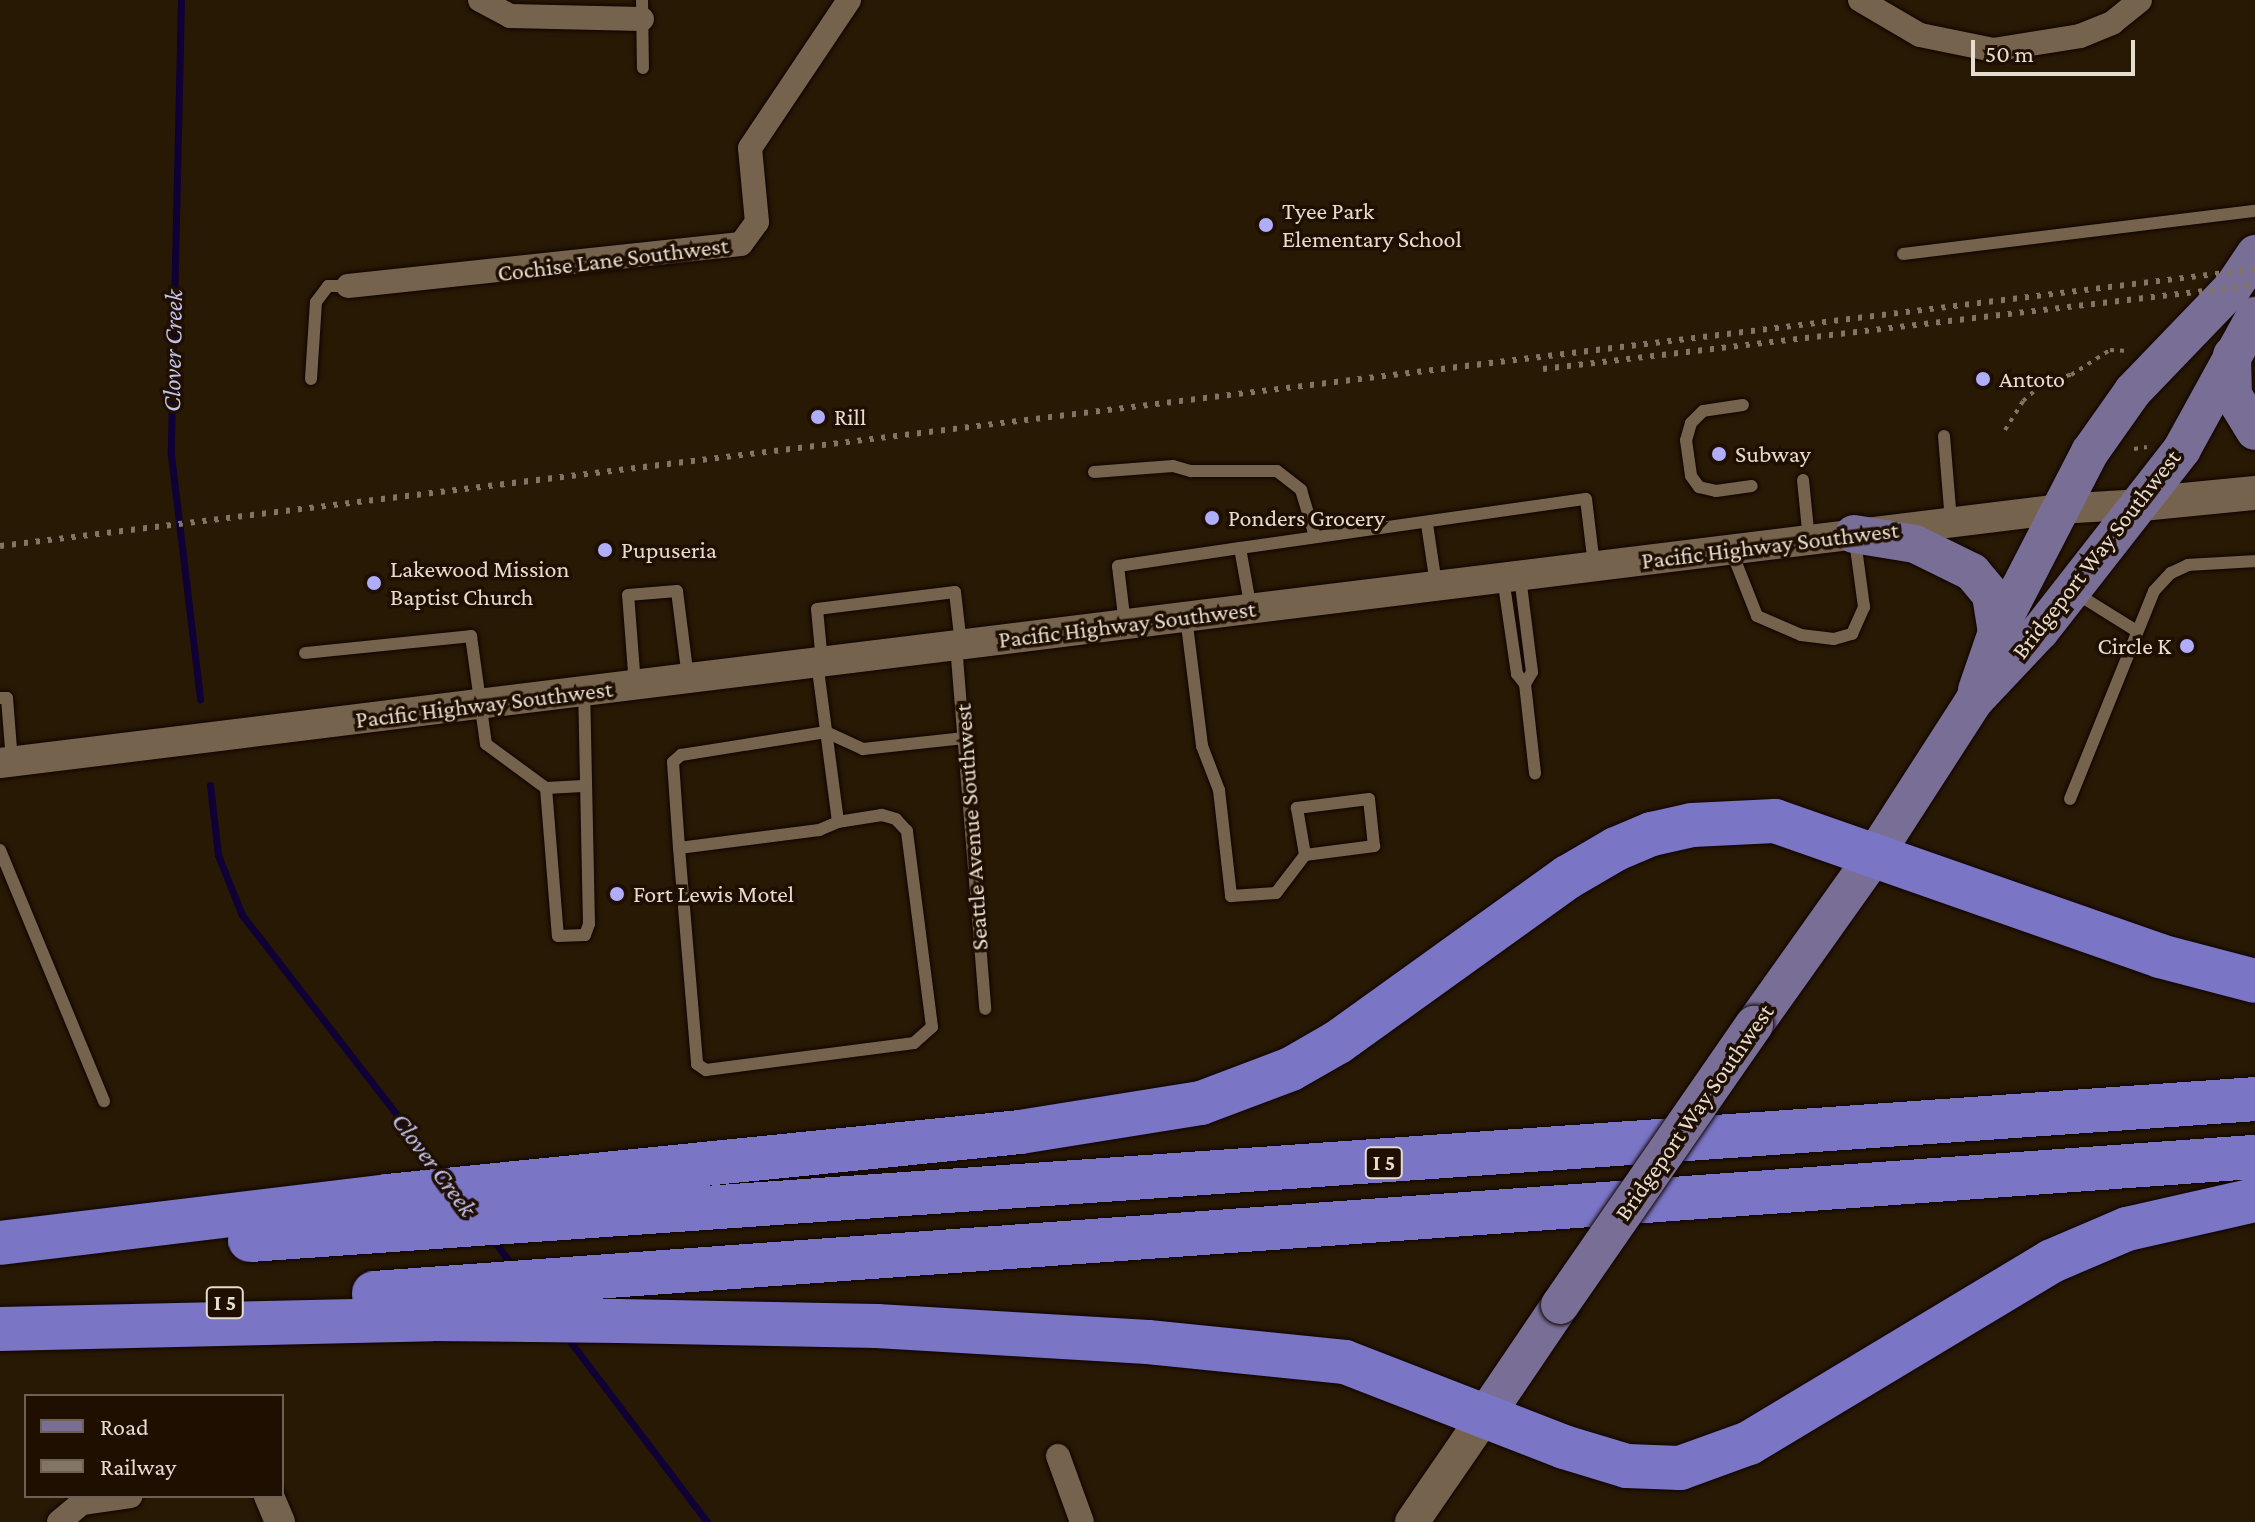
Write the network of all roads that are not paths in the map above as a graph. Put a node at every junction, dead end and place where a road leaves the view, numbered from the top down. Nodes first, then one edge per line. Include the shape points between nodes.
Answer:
1 (480, 0) edge
2 (849, 0) edge
3 (1860, 0) edge
4 (2140, 0) edge
5 (642, 10) edge
6 (643, 68) dead end
7 (2255, 211) edge
8 (1903, 254) dead end
9 (2255, 254) edge
10 (348, 286) joint
11 (2255, 316) edge
12 (2232, 355) junction
13 (311, 379) dead end
14 (1743, 405) dead end
15 (2255, 431) edge
16 (1944, 436) dead end
17 (1094, 472) dead end
18 (1803, 480) dead end
19 (1752, 486) dead end
20 (2255, 493) edge
21 (2142, 504) junction
22 (2059, 509) junction
23 (1951, 522) junction
24 (1427, 524) junction
25 (1854, 534) junction
26 (1315, 536) junction
27 (1809, 540) junction
28 (1240, 548) junction
29 (1731, 550) junction
30 (2255, 561) edge
31 (1595, 566) junction
32 (1511, 577) junction
33 (1436, 586) junction
34 (2072, 591) junction
35 (1251, 609) junction
36 (1186, 617) junction
37 (1125, 624) junction
38 (2135, 630) junction
39 (958, 645) junction
40 (2005, 646) junction
41 (305, 653) dead end
42 (819, 662) junction
43 (688, 678) junction
44 (635, 685) junction
45 (584, 691) junction
46 (3, 698) edge
47 (480, 704) junction
48 (826, 732) junction
49 (964, 738) junction
50 (6, 762) edge
51 (1535, 773) dead end
52 (583, 786) junction
53 (546, 788) junction
54 (2070, 799) dead end
55 (838, 822) junction
56 (679, 848) junction
57 (0, 850) edge
58 (1305, 855) junction
59 (1874, 856) junction
60 (2255, 981) edge
61 (985, 1009) dead end
62 (2255, 1099) edge
63 (104, 1101) dead end
64 (2255, 1157) edge
65 (2255, 1200) edge
66 (399, 1213) junction
67 (0, 1243) edge
68 (0, 1256) edge
69 (461, 1304) junction
70 (0, 1318) edge
71 (0, 1329) edge
72 (1487, 1413) junction
73 (1058, 1456) dead end
74 (117, 1498) edge
75 (270, 1498) edge
76 (59, 1522) edge
77 (280, 1522) edge
78 (1082, 1522) edge
79 (1412, 1522) edge

1 - 5 street via 510,16
2 - 10 street, Cochise Lane Southwest via 750,148 757,222 741,244
3 - 4 street via 1920,35 1981,49 2045,45 2112,23
5 - 6 lane
7 - 8 lane
9 - 22 main road, Bridgeport Way Southwest via 2233,287 2133,391
10 - 13 lane via 328,286 316,302
11 - 12 main road, Bridgeport Way Southwest
12 - 15 main road via 2233,395
12 - 21 main road, Bridgeport Way Southwest via 2182,449
14 - 19 lane via 1703,411 1691,423 1686,440 1691,476 1699,487
16 - 23 lane
17 - 26 lane via 1173,466 1191,471 1277,471 1301,490
18 - 27 lane
20 - 21 main road, Pacific Highway Southwest
21 - 22 street, Pacific Highway Southwest
21 - 34 main road, Bridgeport Way Southwest
22 - 23 street, Pacific Highway Southwest
22 - 40 main road, Bridgeport Way Southwest
23 - 25 street, Pacific Highway Southwest
24 - 26 lane
24 - 31 lane via 1586,499
24 - 33 lane
25 - 27 street, Pacific Highway Southwest
25 - 29 lane via 1864,607 1852,634 1834,639 1801,635 1757,616
25 - 40 main road via 1915,544 1972,572 1991,595
26 - 28 lane
27 - 29 street, Pacific Highway Southwest
28 - 35 lane
28 - 37 lane via 1118,566
29 - 31 street, Pacific Highway Southwest
30 - 38 lane via 2188,565 2171,573 2154,591
31 - 32 street, Pacific Highway Southwest
32 - 33 street, Pacific Highway Southwest
32 - 51 lane via 1532,672 1525,684
33 - 35 street, Pacific Highway Southwest
34 - 38 lane
34 - 40 main road, Bridgeport Way Southwest
35 - 36 street, Pacific Highway Southwest
36 - 37 street, Pacific Highway Southwest
36 - 58 lane via 1202,746 1219,790 1231,896 1276,893
37 - 39 street, Pacific Highway Southwest
38 - 54 lane
39 - 42 street, Pacific Highway Southwest
39 - 42 lane, Seattle Avenue Southwest via 955,592 817,609
39 - 49 lane, Seattle Avenue Southwest
40 - 59 main road, Bridgeport Way Southwest
41 - 47 lane via 471,636
42 - 43 street, Pacific Highway Southwest
42 - 48 lane
43 - 44 street, Pacific Highway Southwest
43 - 44 lane via 677,591 628,595
44 - 45 street, Pacific Highway Southwest
45 - 47 street, Pacific Highway Southwest
45 - 52 lane
46 - 50 lane
47 - 50 street, Pacific Highway Southwest
47 - 53 lane via 486,744
48 - 49 lane via 863,749
48 - 55 lane
48 - 56 lane via 681,755 673,762
49 - 61 lane, Seattle Avenue Southwest
52 - 53 lane
52 - 53 lane via 585,935 558,936 554,931
55 - 56 lane via 819,830
55 - 56 lane via 882,815 896,819 907,831 932,1027 914,1043 706,1070 697,1064
57 - 63 lane
58 - 58 lane via 1374,846 1369,799 1297,808
59 - 60 highway via 2160,956
59 - 66 highway via 1775,821 1652,834 1568,877 1326,1049 1265,1081 1201,1103 1020,1132 488,1188
59 - 72 main road, Bridgeport Way Southwest, bridge
62 - 66 highway, I 5 via 512,1224
64 - 69 highway, I 5 via 551,1281
65 - 72 highway via 2127,1229 2052,1261 1749,1443 1680,1468 1627,1466 1564,1447
66 - 67 highway
66 - 68 highway, I 5
69 - 70 highway, I 5
69 - 71 highway
69 - 72 highway via 579,1321 877,1326 1345,1362
72 - 79 main road, Bridgeport Way Southwest
73 - 78 street
74 - 76 street via 82,1503
75 - 77 street

